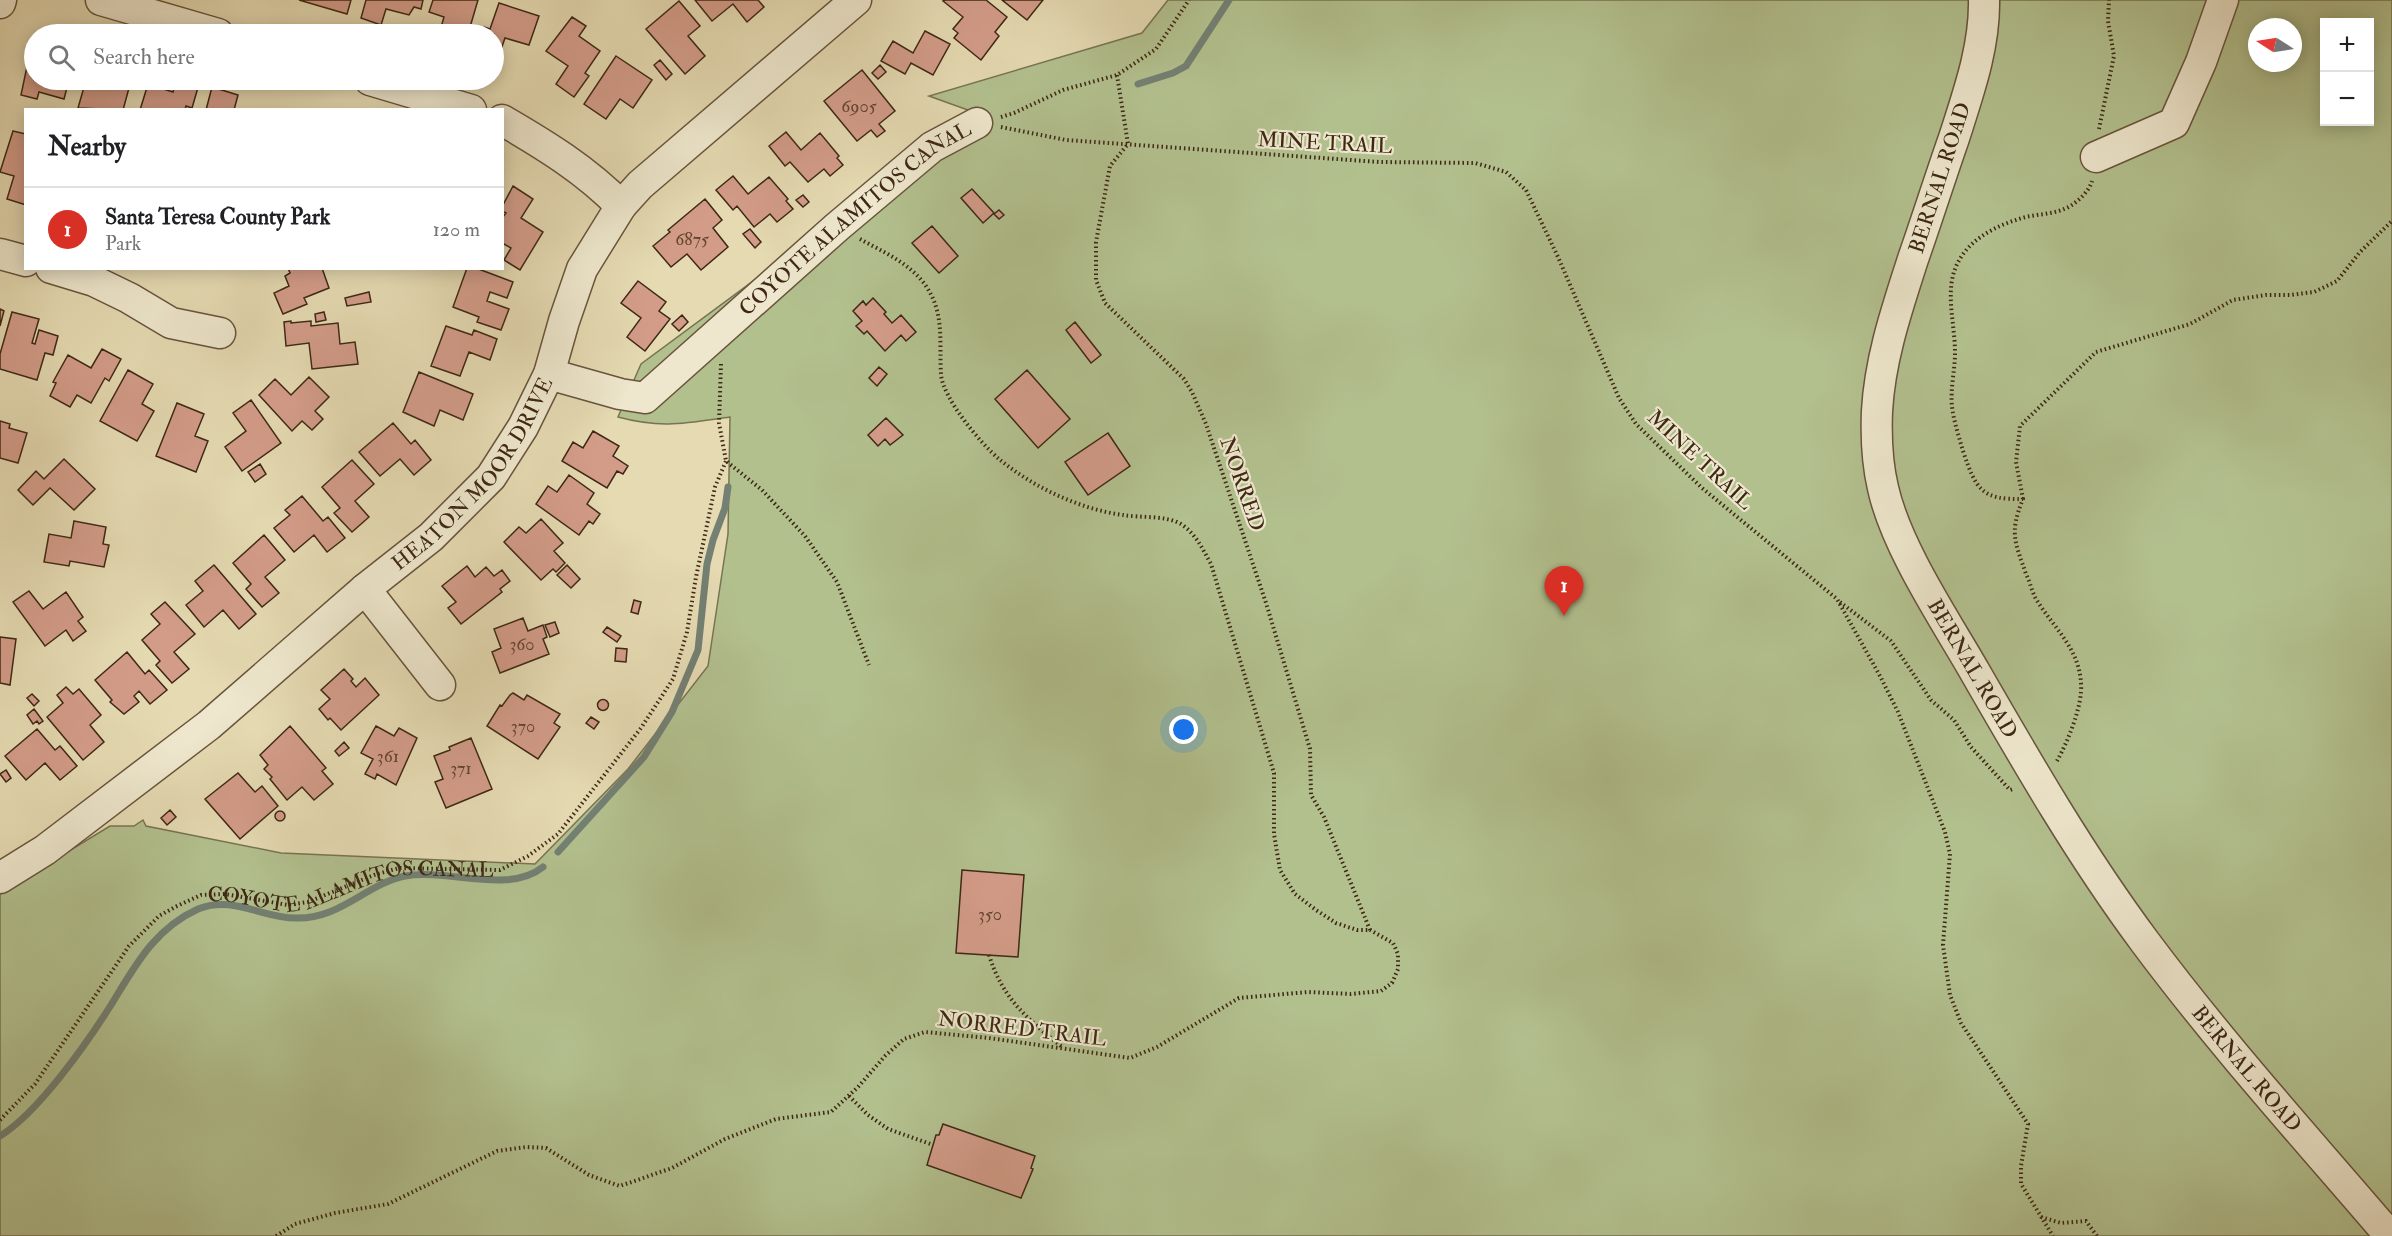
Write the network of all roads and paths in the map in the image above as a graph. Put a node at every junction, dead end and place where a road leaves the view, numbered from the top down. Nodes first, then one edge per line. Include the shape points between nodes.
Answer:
1 (101, 0) edge
2 (856, 0) edge
3 (1189, 0) edge
4 (1984, 0) edge
5 (2109, 0) edge
6 (2223, 0) edge
7 (184, 24) edge
8 (1117, 75) junction
9 (404, 90) edge
10 (464, 108) edge
11 (504, 121) edge
12 (977, 123) junction
13 (1128, 144) junction
14 (2096, 158) junction
15 (621, 206) junction
16 (2392, 221) edge
17 (837, 226) junction
18 (0, 254) edge
19 (24, 260) edge
20 (58, 270) edge
21 (220, 333) dead end
22 (715, 337) junction
23 (549, 374) junction
24 (726, 461) junction
25 (2023, 499) junction
26 (365, 589) junction
27 (1837, 599) junction
28 (869, 665) dead end
29 (440, 685) dead end
30 (2052, 769) dead end
31 (2018, 789) dead end
32 (0, 878) edge
33 (1370, 930) junction
34 (989, 956) dead end
35 (1063, 1048) junction
36 (849, 1096) junction
37 (0, 1120) edge
38 (933, 1145) dead end
39 (2040, 1217) junction
40 (276, 1236) edge
41 (2053, 1236) edge
42 (2097, 1236) edge
43 (2390, 1236) edge

1 - 7 street
2 - 15 street, HEATON MOOR DRIVE via 640,185
3 - 8 path, COYOTE ALAMITOS CANAL via 1156,49
4 - 43 street, BERNAL ROAD via 1971,87 1892,322 1881,374 1877,449 1893,521 1934,602 2086,860 2199,1014
5 - 14 path via 2114,56
6 - 14 street via 2174,123
8 - 12 path, COYOTE ALAMITOS CANAL via 1063,90 1014,113
8 - 13 path
9 - 10 street
11 - 15 street via 556,152
12 - 13 path, MINE TRAIL via 1066,140
12 - 17 street, COYOTE ALAMITOS CANAL via 932,147
13 - 27 path, MINE TRAIL via 1356,161 1475,163 1506,172 1526,190 1619,398 1636,424 1702,488
13 - 33 path, NORRED via 1110,166 1096,242 1096,280 1105,303 1184,380 1206,424 1310,749 1311,795
14 - 25 path via 2091,184 2080,198 2064,209 2019,219 1982,235 1959,259 1952,280 1952,406 1965,458 1988,496
15 - 23 street, HEATON MOOR DRIVE via 582,268
16 - 25 path via 2337,281 2314,292 2233,300 2190,324 2096,352 2020,426 2016,462
17 - 22 street, COYOTE ALAMITOS CANAL
17 - 33 path via 903,262 925,284 942,325 941,376 952,405 997,458 1024,478 1090,508 1179,523 1196,536 1210,564 1274,772 1274,834 1280,870 1295,894 1316,910 1336,923
18 - 19 street
20 - 21 street via 94,281 171,323
22 - 23 street, COYOTE ALAMITOS CANAL via 645,398
22 - 24 path via 723,344 719,423
23 - 26 street, HEATON MOOR DRIVE via 523,427 491,477 431,537
24 - 28 path via 762,490 805,536 837,582
24 - 37 path, COYOTE ALAMITOS CANAL via 715,487 687,632 673,679 641,728 558,834 500,870 399,868 308,902 288,905 225,894 201,895 175,907 159,916 129,946 35,1084
25 - 30 path via 2015,522 2014,542 2036,598 2067,639 2082,684 2081,699 2065,746
26 - 29 street
26 - 32 street, HEATON MOOR DRIVE via 209,725 45,850
27 - 31 path via 1891,641 1931,700 1954,720 1971,747 2010,790
27 - 39 path, MINE TRAIL via 1898,712 1945,832 1950,854 1943,945 1950,995 1961,1023 2028,1124 2021,1184
33 - 35 path, NORRED TRAIL via 1393,943 1398,954 1398,969 1392,983 1381,991 1239,998 1157,1047 1130,1058
34 - 35 path via 1013,1004
35 - 36 path, NORRED TRAIL via 925,1032 904,1040
36 - 38 path via 888,1129
36 - 40 path, NORRED TRAIL via 831,1112 776,1119 725,1139 672,1168 621,1186 589,1175 546,1148 497,1151 388,1204 295,1224
39 - 41 path, MINE TRAIL
39 - 42 path via 2061,1223 2086,1221

